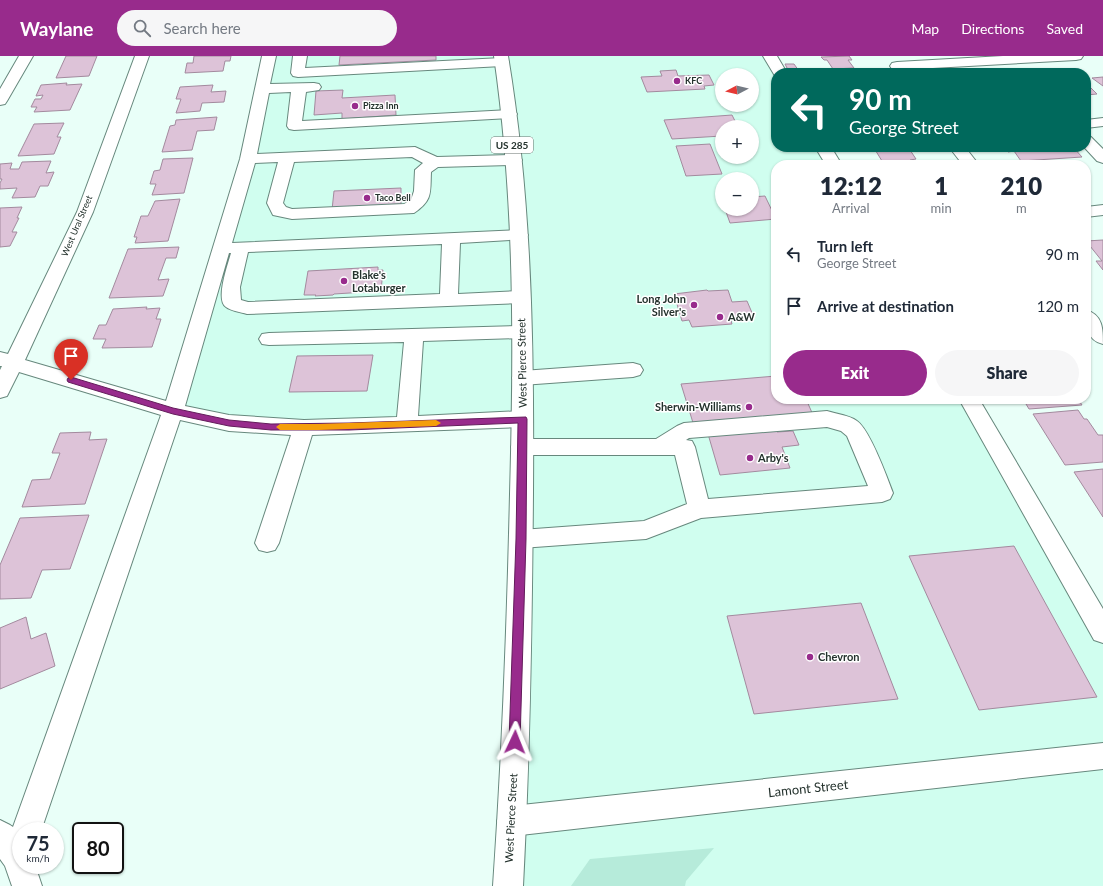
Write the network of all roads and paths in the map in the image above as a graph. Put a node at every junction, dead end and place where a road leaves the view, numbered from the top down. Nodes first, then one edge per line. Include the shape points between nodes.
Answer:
1 (26, 56) edge
2 (142, 56) edge
3 (269, 56) edge
4 (300, 56) edge
5 (770, 56) edge
6 (1076, 56) edge
7 (1009, 58) edge
8 (896, 65) edge
9 (500, 68) edge
10 (777, 68) edge
11 (1019, 68) edge
12 (331, 86) dead end
13 (299, 87) junction
14 (263, 89) junction
15 (0, 101) edge
16 (510, 114) junction
17 (1103, 122) edge
18 (1091, 123) edge
19 (1091, 145) edge
20 (961, 152) edge
21 (287, 157) junction
22 (1103, 158) edge
23 (248, 159) junction
24 (514, 160) junction
25 (967, 160) edge
26 (434, 162) junction
27 (1103, 210) edge
28 (1091, 211) edge
29 (519, 236) junction
30 (451, 239) junction
31 (239, 247) junction
32 (521, 297) junction
33 (450, 299) junction
34 (1091, 322) edge
35 (521, 332) junction
36 (414, 335) junction
37 (1103, 338) edge
38 (269, 339) dead end
39 (7, 361) edge
40 (633, 370) dead end
41 (522, 378) junction
42 (0, 391) edge
43 (972, 404) edge
44 (173, 411) junction
45 (523, 419) junction
46 (407, 424) junction
47 (304, 428) junction
48 (522, 447) junction
49 (660, 447) junction
50 (699, 509) junction
51 (521, 539) junction
52 (266, 543) dead end
53 (1103, 632) edge
54 (1103, 756) edge
55 (512, 821) junction
56 (23, 822) edge
57 (24, 874) edge
58 (27, 886) edge
59 (508, 886) edge

1 - 15 main road
2 - 39 main road, West Ural Street via 84,212
3 - 14 main road
4 - 9 main road via 298,73
5 - 10 main road
6 - 7 main road
7 - 8 main road
7 - 11 main road
9 - 16 main road, West Pierce Street / US 285
12 - 13 main road
13 - 14 main road
13 - 16 main road via 294,126
14 - 23 main road
16 - 24 main road, West Pierce Street / US 285
17 - 18 main road
19 - 22 main road
20 - 25 main road
21 - 23 main road
21 - 26 main road via 415,152
21 - 26 main road via 275,203 279,211 292,214 408,209 419,202 423,170
23 - 31 main road
24 - 26 main road
24 - 29 main road, West Pierce Street / US 285
27 - 28 main road
29 - 30 main road
29 - 32 main road, West Pierce Street / US 285
30 - 31 main road
30 - 33 main road
31 - 33 main road via 231,287 232,303 247,308
31 - 44 main road
32 - 33 main road
32 - 35 main road, West Pierce Street / US 285
34 - 37 main road
35 - 36 main road
35 - 41 main road, West Pierce Street / US 285
36 - 38 main road
36 - 46 main road
39 - 42 main road, West Ural Street
39 - 44 main road
40 - 41 main road
41 - 45 main road, West Pierce Street / US 285
43 - 53 main road
44 - 47 main road via 229,423
44 - 56 main road
45 - 46 main road
45 - 48 main road, West Pierce Street / US 285
46 - 47 main road
47 - 52 main road
48 - 49 main road
48 - 51 main road, West Pierce Street / US 285
49 - 50 main road via 684,447
49 - 50 main road via 684,431 827,419 851,428 882,493
50 - 51 main road via 646,530
51 - 55 main road, West Pierce Street / US 285
54 - 55 main road, Lamont Street
55 - 59 main road, West Pierce Street / US 285
57 - 58 main road

